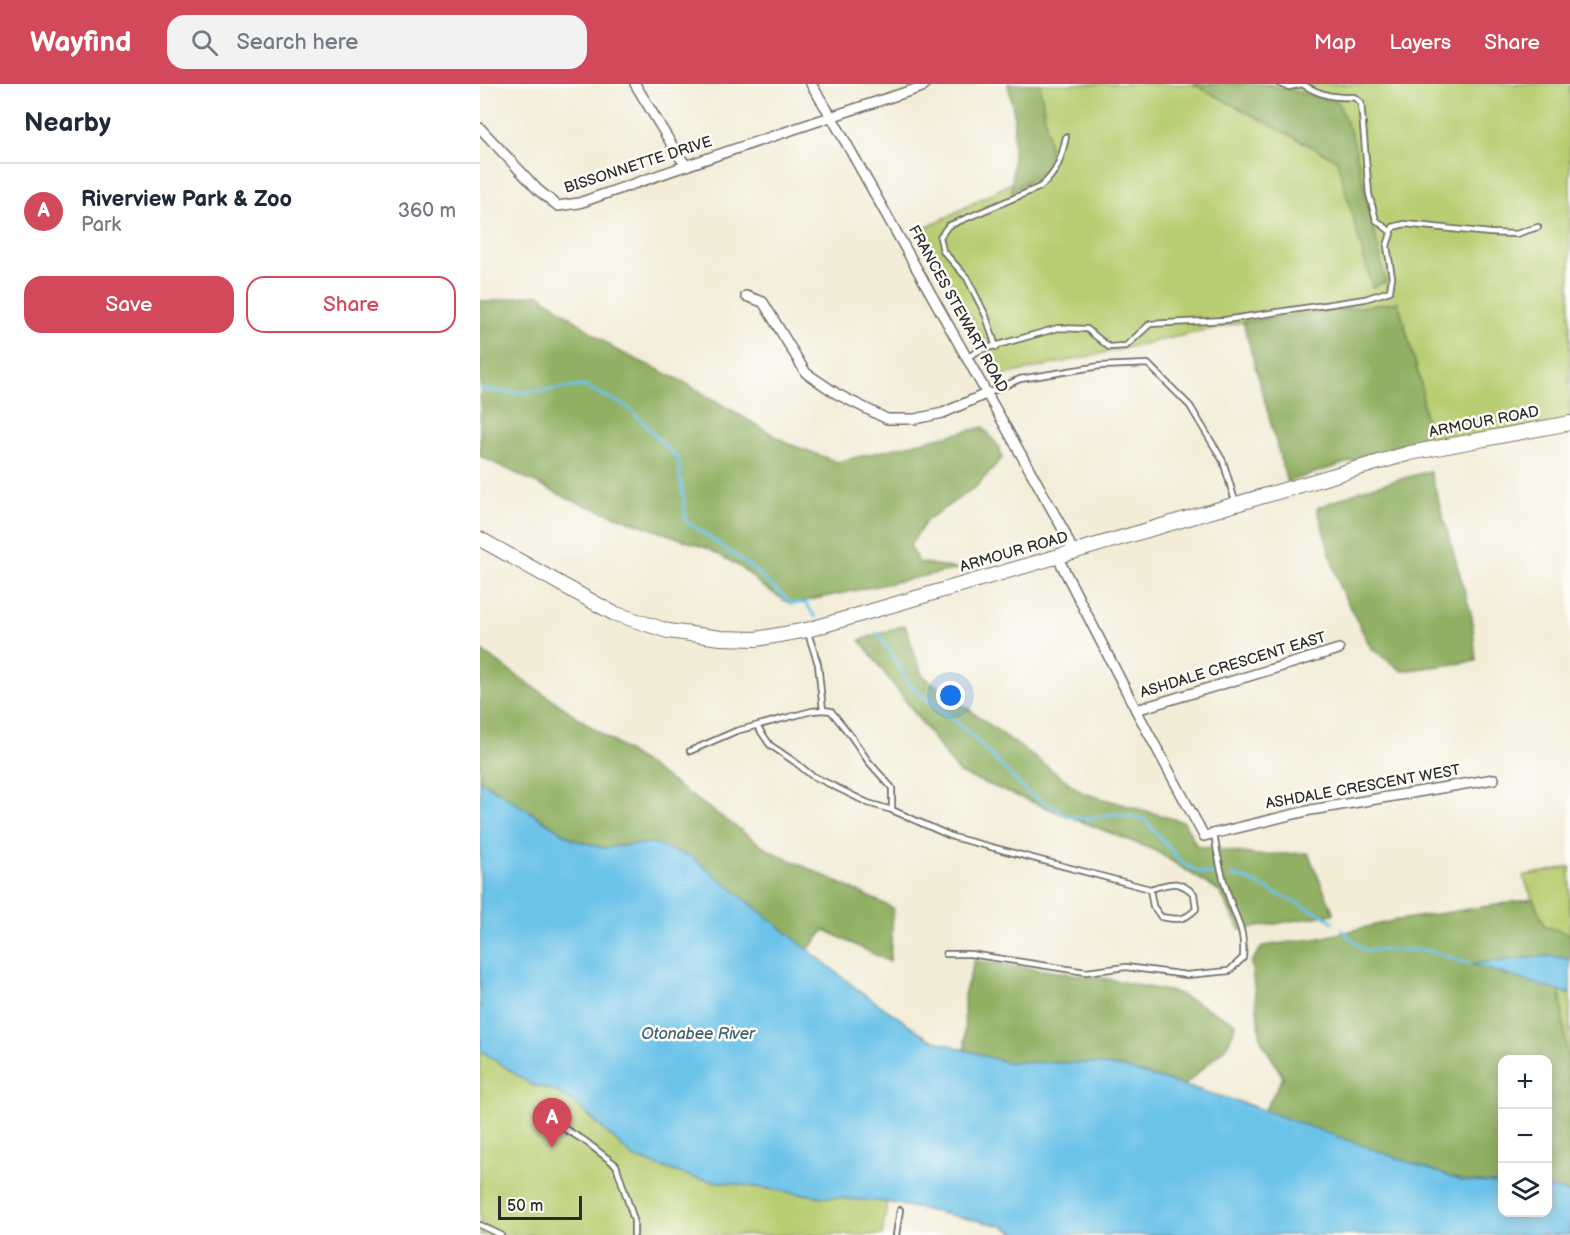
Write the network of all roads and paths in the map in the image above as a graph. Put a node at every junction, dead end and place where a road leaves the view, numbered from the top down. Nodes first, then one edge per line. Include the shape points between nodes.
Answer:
1 (635, 84) edge
2 (811, 84) edge
3 (925, 84) edge
4 (1280, 84) edge
5 (831, 116) junction
6 (480, 128) edge
7 (1066, 137) dead end
8 (687, 166) junction
9 (1538, 227) dead end
10 (1391, 232) junction
11 (746, 296) dead end
12 (996, 347) junction
13 (968, 357) junction
14 (988, 393) junction
15 (1570, 423) edge
16 (1236, 504) junction
17 (480, 539) edge
18 (1073, 552) junction
19 (1058, 556) junction
20 (807, 630) junction
21 (1340, 649) dead end
22 (823, 710) junction
23 (1136, 710) junction
24 (757, 726) junction
25 (690, 751) dead end
26 (1494, 779) dead end
27 (892, 810) junction
28 (1214, 833) junction
29 (1150, 889) junction
30 (946, 954) dead end
31 (565, 1129) dead end
32 (900, 1210) dead end
33 (480, 1225) edge
34 (501, 1235) edge
35 (634, 1235) edge
36 (896, 1235) edge

1 - 8 street
2 - 5 street, FRANCES STEWART ROAD
3 - 5 street, BISSONNETTE DRIVE
4 - 10 lane via 1302,84 1336,98 1354,97 1361,103 1370,200 1376,219
5 - 8 street, BISSONNETTE DRIVE
5 - 13 street, FRANCES STEWART ROAD
6 - 8 street, BISSONNETTE DRIVE via 558,206 579,203
7 - 12 lane via 1062,156 1051,177 1040,187 948,226 940,237 943,250 967,278
9 - 10 lane via 1516,234 1405,224 1393,227
10 - 12 lane via 1387,246 1390,291 1365,299 1225,320 1150,324 1126,346 1109,347 1087,329 1058,328
11 - 14 street via 763,302 806,373 887,419 943,414
12 - 13 lane
13 - 14 street, FRANCES STEWART ROAD
14 - 16 lane via 1020,379 1100,366 1148,364 1191,406 1223,461
14 - 18 street, FRANCES STEWART ROAD
15 - 16 main road, ARMOUR ROAD via 1410,453
16 - 18 main road, ARMOUR ROAD
17 - 20 main road, ARMOUR ROAD via 613,613 668,631 756,639
18 - 19 main road, ARMOUR ROAD
19 - 20 main road, ARMOUR ROAD
19 - 23 street
20 - 22 lane via 818,664
21 - 23 street, ASHDALE CRESCENT EAST
22 - 24 lane
22 - 27 lane via 831,711 892,788
23 - 28 street, ASHDALE CRESCENT WEST via 1204,836
24 - 25 lane
24 - 27 lane via 770,744 811,775 868,803
26 - 28 street, ASHDALE CRESCENT WEST via 1311,810
27 - 29 lane via 953,837
28 - 30 lane via 1244,940 1243,958 1229,971 1187,975 1126,967 1086,972 970,954
29 - 29 lane via 1153,906 1161,917 1188,917 1196,909 1194,894 1185,885 1171,883
31 - 35 lane via 616,1165 634,1221
32 - 36 lane
33 - 34 lane

